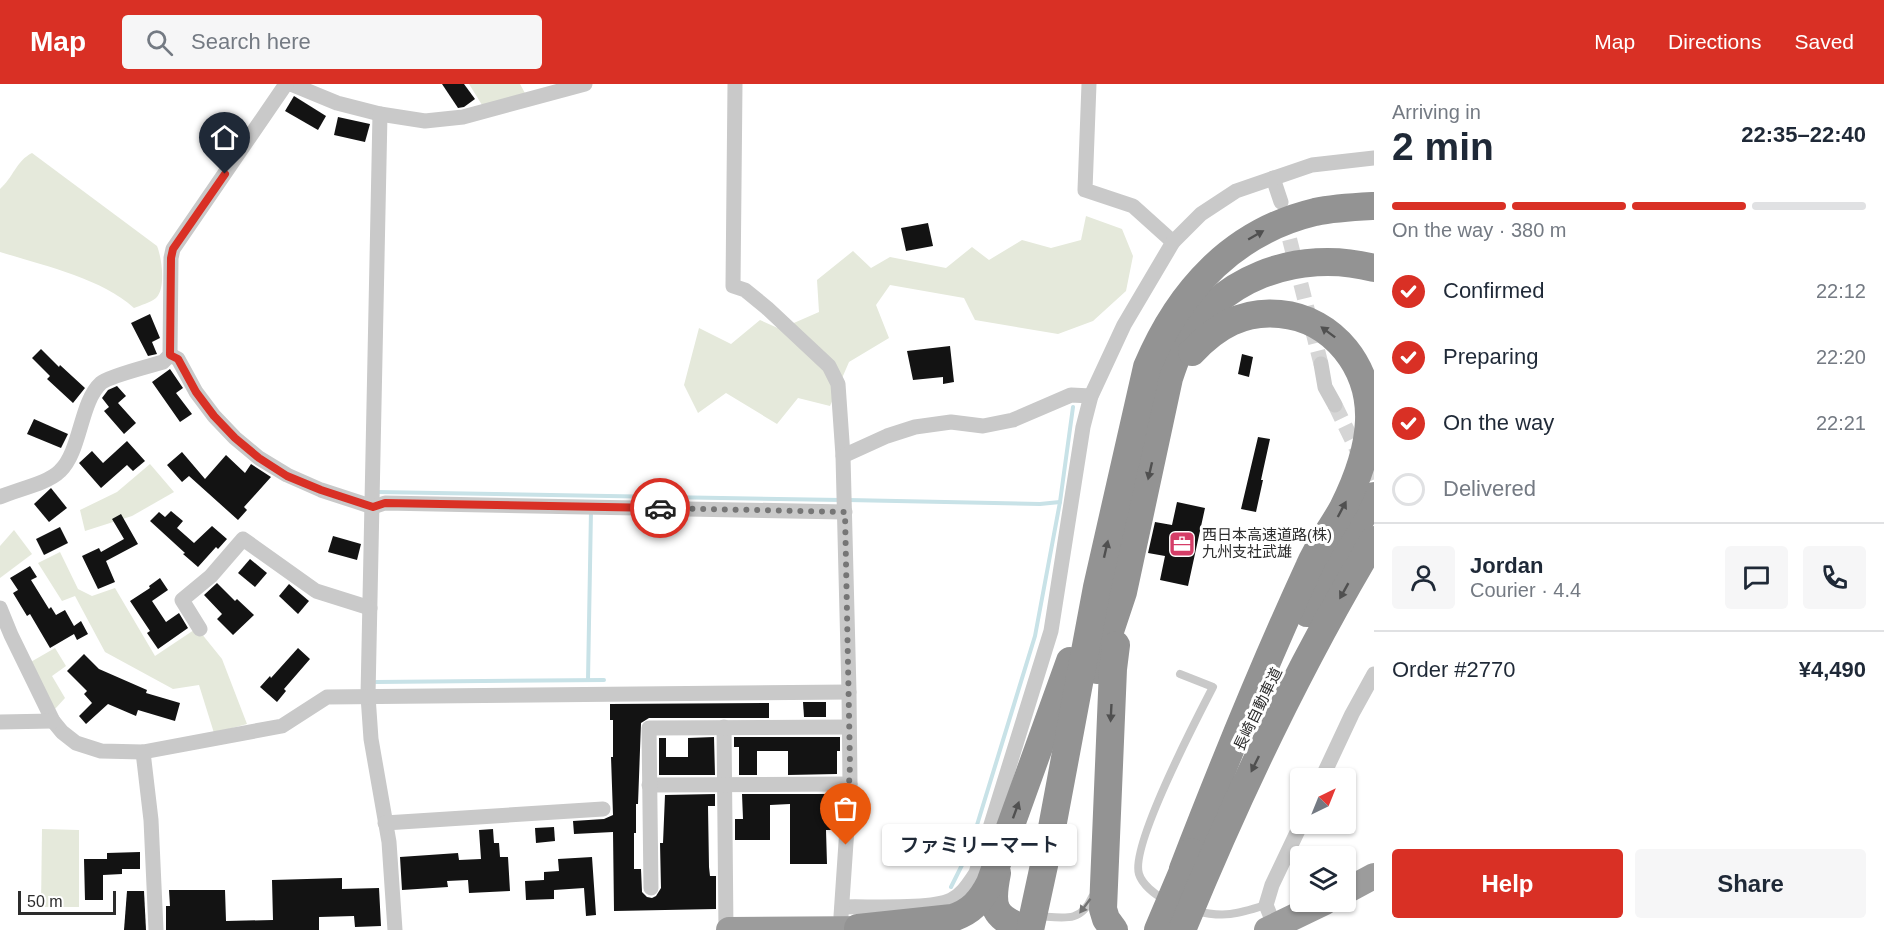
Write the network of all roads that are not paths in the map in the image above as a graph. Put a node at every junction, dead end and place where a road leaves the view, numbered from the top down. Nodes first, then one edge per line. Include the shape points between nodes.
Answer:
1 (286, 84) edge
2 (291, 84) edge
3 (735, 84) edge
4 (1089, 84) edge
5 (576, 85) edge
6 (380, 114) junction
7 (1374, 158) edge
8 (1273, 178) junction
9 (1281, 202) tunnel mouth
10 (1374, 206) edge
11 (1173, 242) junction
12 (1374, 252) edge
13 (1374, 268) edge
14 (1159, 338) junction
15 (170, 355) junction
16 (1321, 364) tunnel mouth
17 (1091, 396) junction
18 (1335, 405) tunnel mouth
19 (1163, 414) junction
20 (843, 456) junction
21 (0, 496) edge
22 (373, 496) junction
23 (1374, 496) edge
24 (845, 512) junction
25 (1374, 540) edge
26 (1110, 590) junction
27 (0, 608) edge
28 (370, 608) junction
29 (201, 629) dead end
30 (1180, 674) dead end
31 (1374, 674) edge
32 (849, 692) junction
33 (368, 696) junction
34 (53, 721) junction
35 (0, 722) edge
36 (724, 727) junction
37 (849, 727) junction
38 (143, 753) junction
39 (1327, 768) edge
40 (850, 784) junction
41 (650, 785) junction
42 (725, 785) junction
43 (603, 809) dead end
44 (385, 823) junction
45 (1296, 834) edge
46 (1104, 852) junction
47 (1001, 854) junction
48 (1193, 873) junction
49 (1374, 876) edge
50 (1356, 886) edge
51 (651, 888) dead end
52 (1296, 912) edge
53 (847, 921) junction
54 (1269, 921) edge
55 (1103, 923) edge
56 (1030, 926) edge
57 (156, 930) edge
58 (395, 930) edge
59 (728, 930) edge
60 (893, 930) edge
61 (1158, 930) edge
62 (1182, 930) edge

1 - 15 street via 173,249
2 - 6 street via 337,103
3 - 20 street via 733,286 745,290 767,308 829,366 838,384
4 - 11 street via 1085,190 1133,206
5 - 6 street via 464,117 425,121
6 - 22 street
7 - 8 street via 1312,165
8 - 9 street
8 - 11 street via 1236,191 1201,214
14 -> 10 highway via 1193,288 1241,244 1308,214
11 - 17 street via 1124,325
12 - 14 highway via 1327,245 1290,249 1249,262 1201,294
13 - 19 highway via 1326,261 1301,263 1258,275 1239,285 1206,313 1179,351 1169,378
26 -> 14 highway via 1147,367
15 - 21 street via 163,362 102,382 94,393 69,460 60,471
15 - 22 street via 178,359 214,416 259,458 287,476 321,490
16 - 18 street via 1325,387
17 - 20 street via 1071,395 1013,420 983,426 951,422 915,427
17 - 53 street via 1051,631 976,873 950,901
19 -> 26 highway
48 -> 19 highway via 1237,731 1310,564 1344,506 1356,476 1365,447 1368,398 1361,373 1340,341 1305,319 1269,313 1235,319 1205,338 1174,379
20 - 24 street
22 - 24 street via 385,503
22 - 28 street
23 - 48 highway, 長崎自動車道 via 1278,667 1233,760
24 - 32 street
25 -> 48 highway, 長崎自動車道
26 -> 46 highway via 1113,669
47 -> 26 highway
26 - 56 highway via 1098,666
27 - 34 street
28 - 29 street via 316,591 243,539 211,576 182,600
28 - 33 street
30 - 54 lane via 1213,687 1175,762 1138,854 1139,874 1156,895 1191,910
31 - 39 street
32 - 33 street
32 - 37 street
33 - 38 street via 327,697 282,726
33 - 44 street
34 - 35 street
34 - 38 street via 84,746 101,752
36 - 37 street
36 - 41 street via 649,728
36 - 42 street
37 - 40 street
38 - 57 street via 151,820
40 - 42 street
40 - 53 street
41 - 42 street
41 - 51 street
42 - 59 street
43 - 44 street
44 - 58 street
45 - 54 street via 1272,885
46 - 55 highway
46 -> 56 lane via 1088,906 1080,914
47 - 53 highway via 984,894 965,914 952,918
47 - 56 highway via 1000,897 993,903 996,912 1011,924
48 - 61 highway, 長崎自動車道
48 - 62 highway, 長崎自動車道
49 - 50 highway
52 - 54 highway
53 - 59 highway
53 - 60 highway

